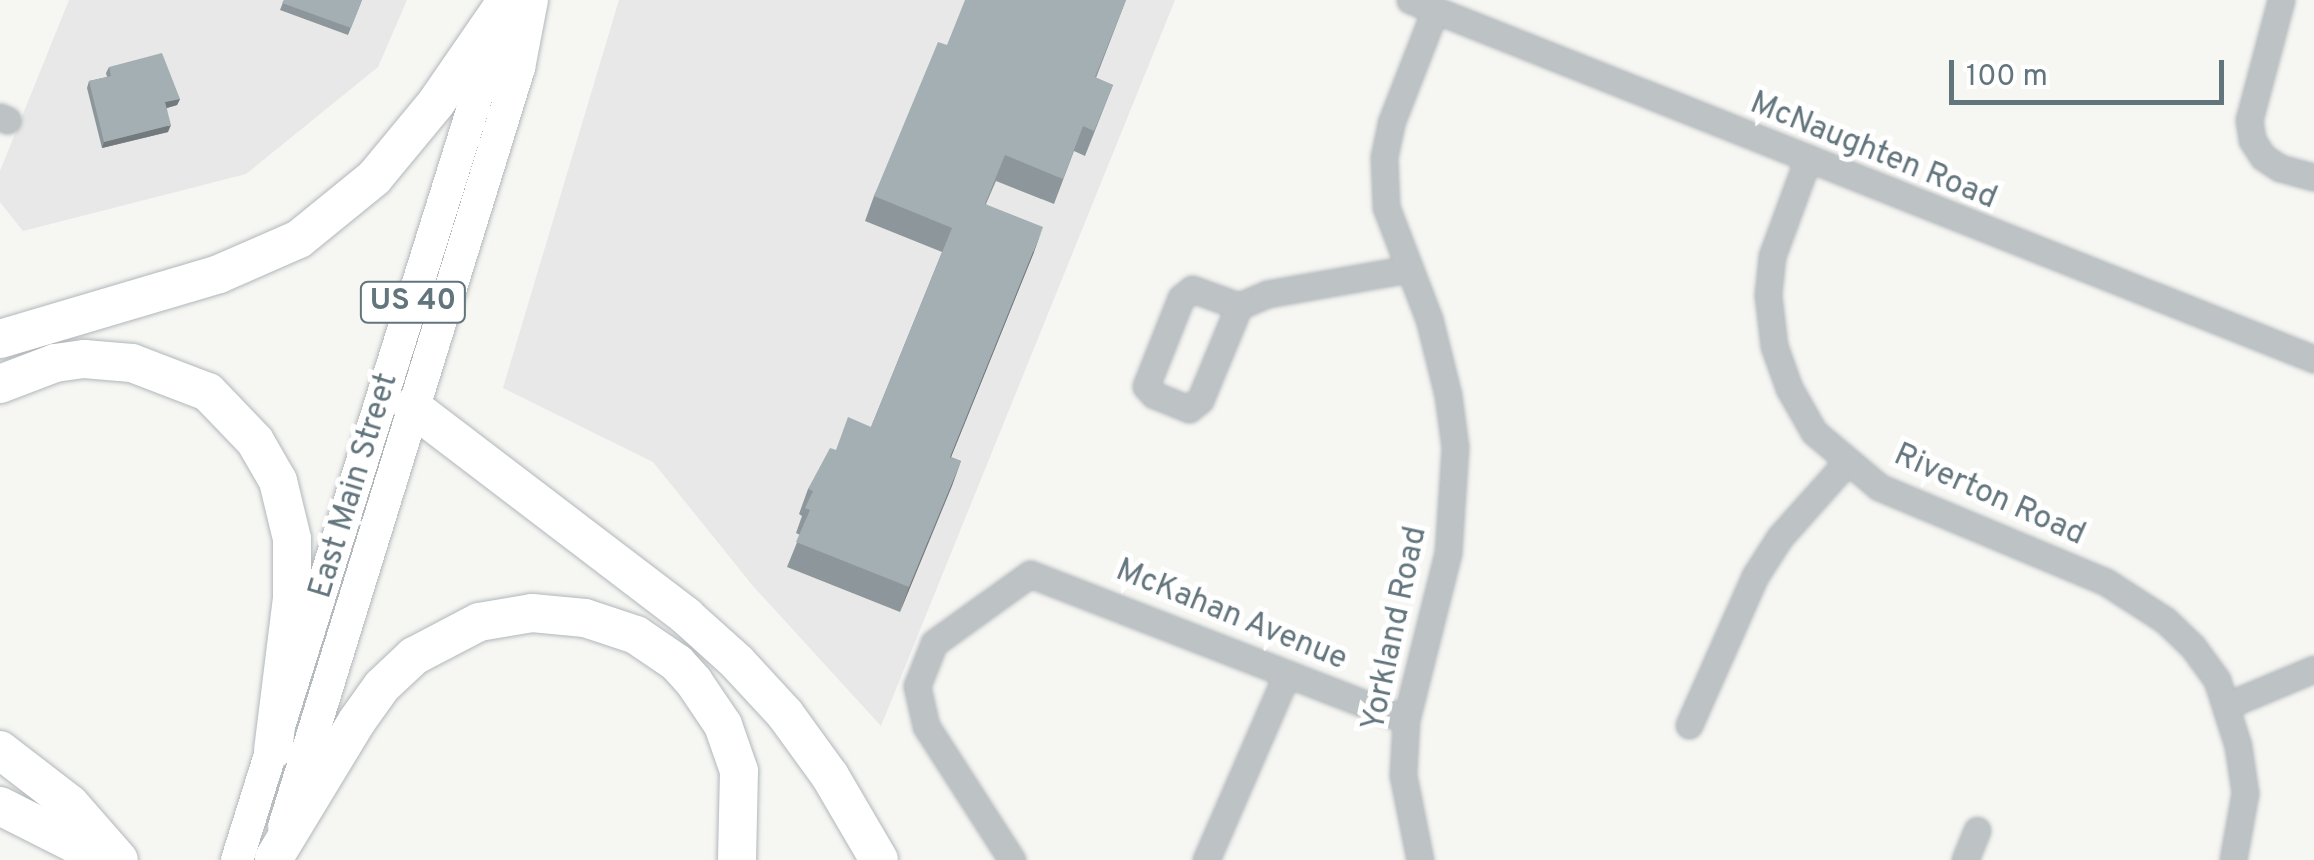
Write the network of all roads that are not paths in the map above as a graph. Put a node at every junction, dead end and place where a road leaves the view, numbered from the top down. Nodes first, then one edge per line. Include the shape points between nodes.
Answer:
1 (507, 0) edge
2 (517, 0) edge
3 (532, 0) edge
4 (1410, 0) edge
5 (2281, 0) edge
6 (1435, 10) junction
7 (1807, 161) junction
8 (2314, 178) edge
9 (1410, 270) junction
10 (1238, 306) junction
11 (0, 339) edge
12 (2314, 359) edge
13 (0, 384) edge
14 (412, 407) junction
15 (1846, 463) junction
16 (2314, 669) edge
17 (1287, 674) junction
18 (2228, 705) junction
19 (1406, 720) junction
20 (1689, 724) dead end
21 (0, 750) edge
22 (273, 750) junction
23 (0, 806) edge
24 (1978, 830) dead end
25 (256, 858) edge
26 (107, 860) edge
27 (118, 860) edge
28 (737, 860) edge
29 (879, 860) edge
30 (1012, 860) edge
31 (1206, 860) edge
32 (1420, 860) edge
33 (1964, 860) edge
34 (2233, 860) edge

1 - 11 highway via 374,178 299,239 219,274
2 - 22 main road, East Main Street / US 40 via 488,60
3 - 14 main road, East Main Street / US 40 via 518,68
4 - 6 street, McNaughten Road
5 - 8 street via 2249,120 2252,140 2272,162
6 - 7 street, McNaughten Road
6 - 9 street, Yorkland Road via 1390,123 1384,157 1386,207
7 - 12 street, McNaughten Road
7 - 15 street, Riverton Road via 1772,256 1774,346 1814,432
9 - 10 street via 1266,294
9 - 19 street, Yorkland Road via 1443,376 1455,447 1448,553
10 - 10 street via 1196,406 1182,408 1149,392 1148,378 1185,292 1199,290
13 - 22 highway via 55,363 132,363 208,392 255,441 278,481 292,539 292,598
14 - 25 main road, East Main Street / US 40
14 - 29 highway via 737,662 830,776
15 - 18 street, Riverton Road via 1916,504 2106,582 2193,646
15 - 20 street via 1754,576
16 - 18 street
17 - 19 street, McKahan Avenue
17 - 30 street, McKahan Avenue via 1030,574 934,643 916,698 926,726
17 - 31 street
18 - 34 street, Riverton Road via 2245,793
19 - 32 street, Yorkland Road via 1403,775
21 - 27 highway via 70,804
22 - 25 main road, East Main Street / US 40
23 - 26 highway
24 - 33 street
25 - 28 highway via 382,686 414,656 479,622 532,613 585,618 636,635 694,682 723,725 738,770

